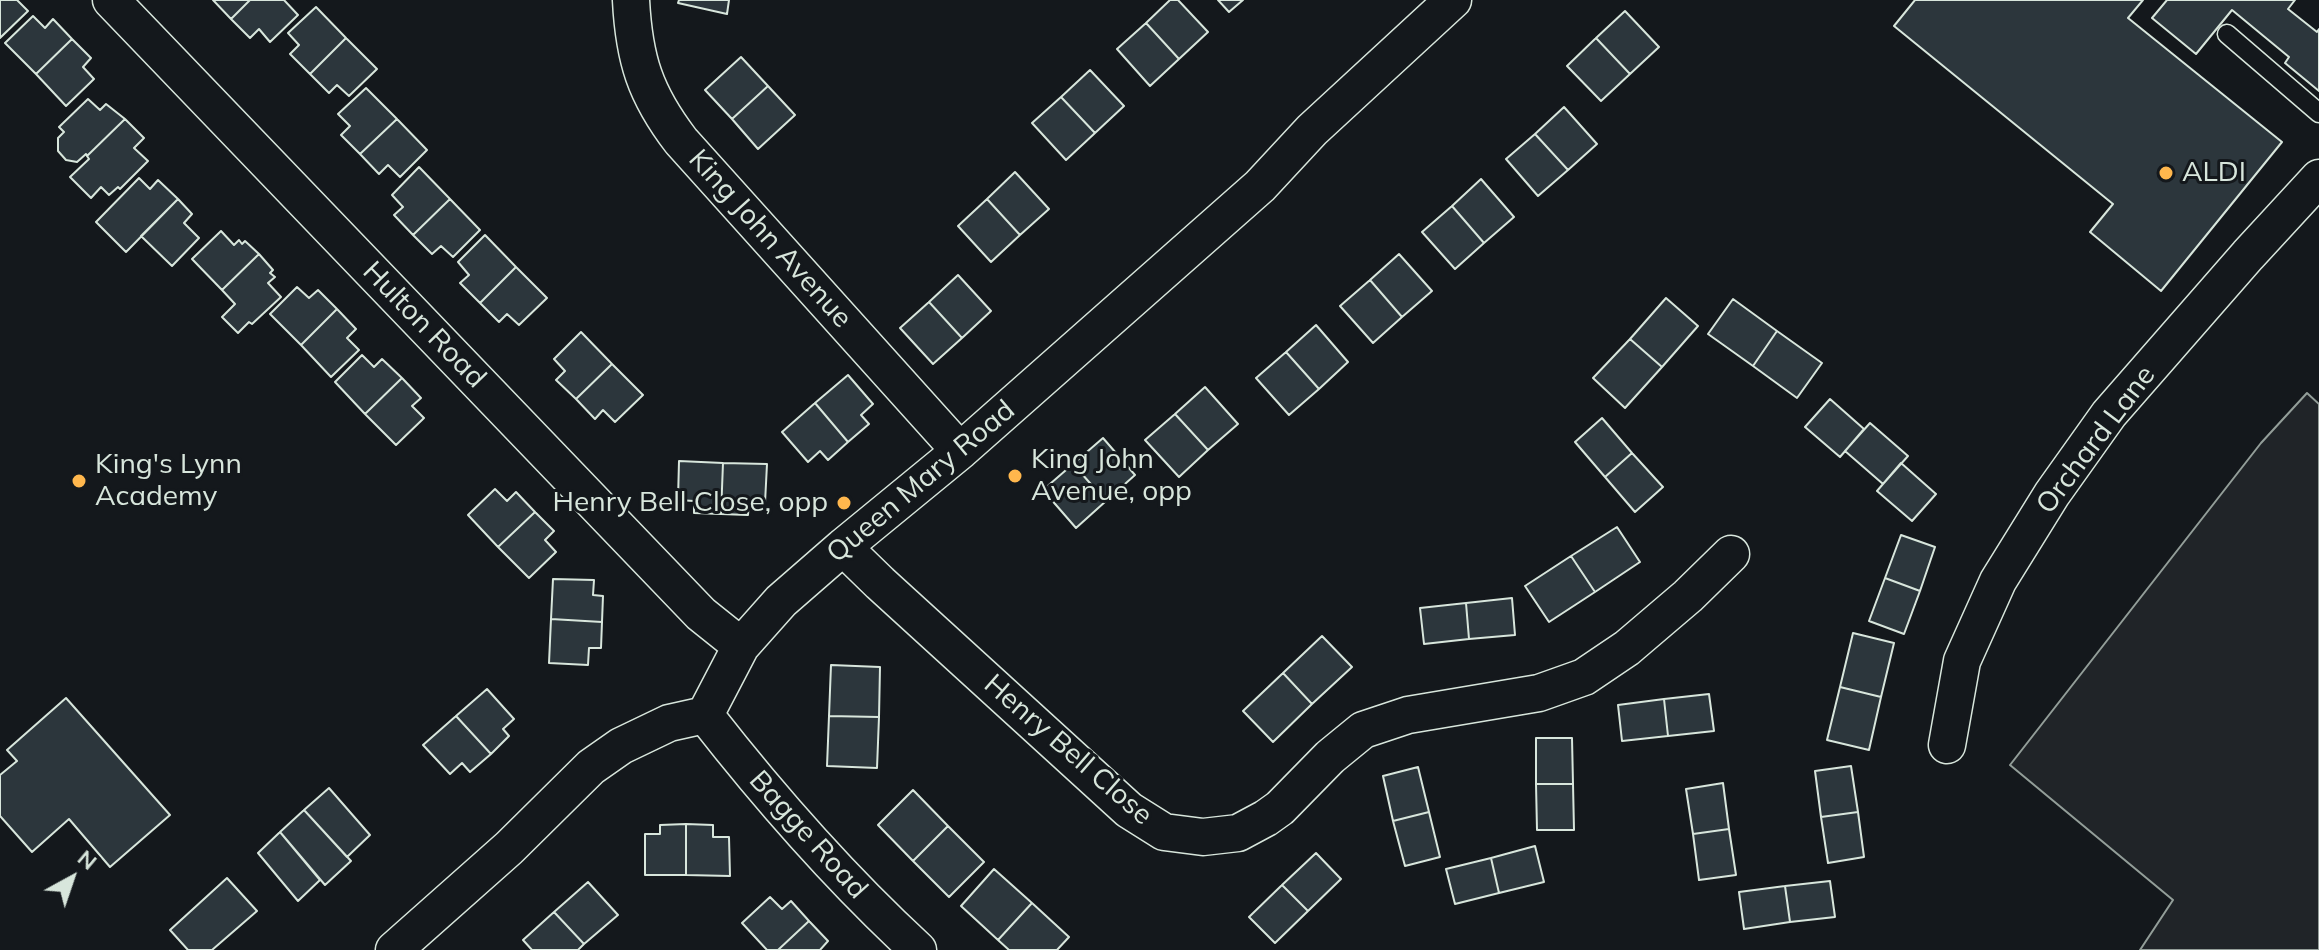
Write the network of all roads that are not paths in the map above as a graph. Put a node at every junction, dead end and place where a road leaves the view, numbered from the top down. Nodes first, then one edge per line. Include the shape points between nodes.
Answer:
1 (111, 0) edge
2 (631, 0) edge
3 (1453, 0) edge
4 (2227, 34) dead end
5 (2319, 113) edge
6 (2319, 178) edge
7 (960, 451) junction
8 (843, 547) junction
9 (1731, 554) dead end
10 (741, 646) junction
11 (705, 715) junction
12 (1947, 745) dead end
13 (394, 950) edge
14 (918, 950) edge

1 - 10 street, Hulton Road via 701,614
2 - 7 street, King John Avenue via 642,74 660,113
3 - 7 street, Queen Mary Road via 1312,130 1260,186
4 - 5 lane
6 - 12 street, Orchard Lane via 2109,414 2052,494 1998,581 1962,661
7 - 8 street, Queen Mary Road
8 - 9 street, Henry Bell Close via 1129,810 1164,832 1203,837 1238,833 1266,818 1363,730 1408,715 1539,693 1584,677 1627,648
8 - 10 street, Queen Mary Road via 781,601
10 - 11 street, Queen Mary Road
11 - 13 street via 669,723 591,767
11 - 14 street, Bagge Road via 849,881

